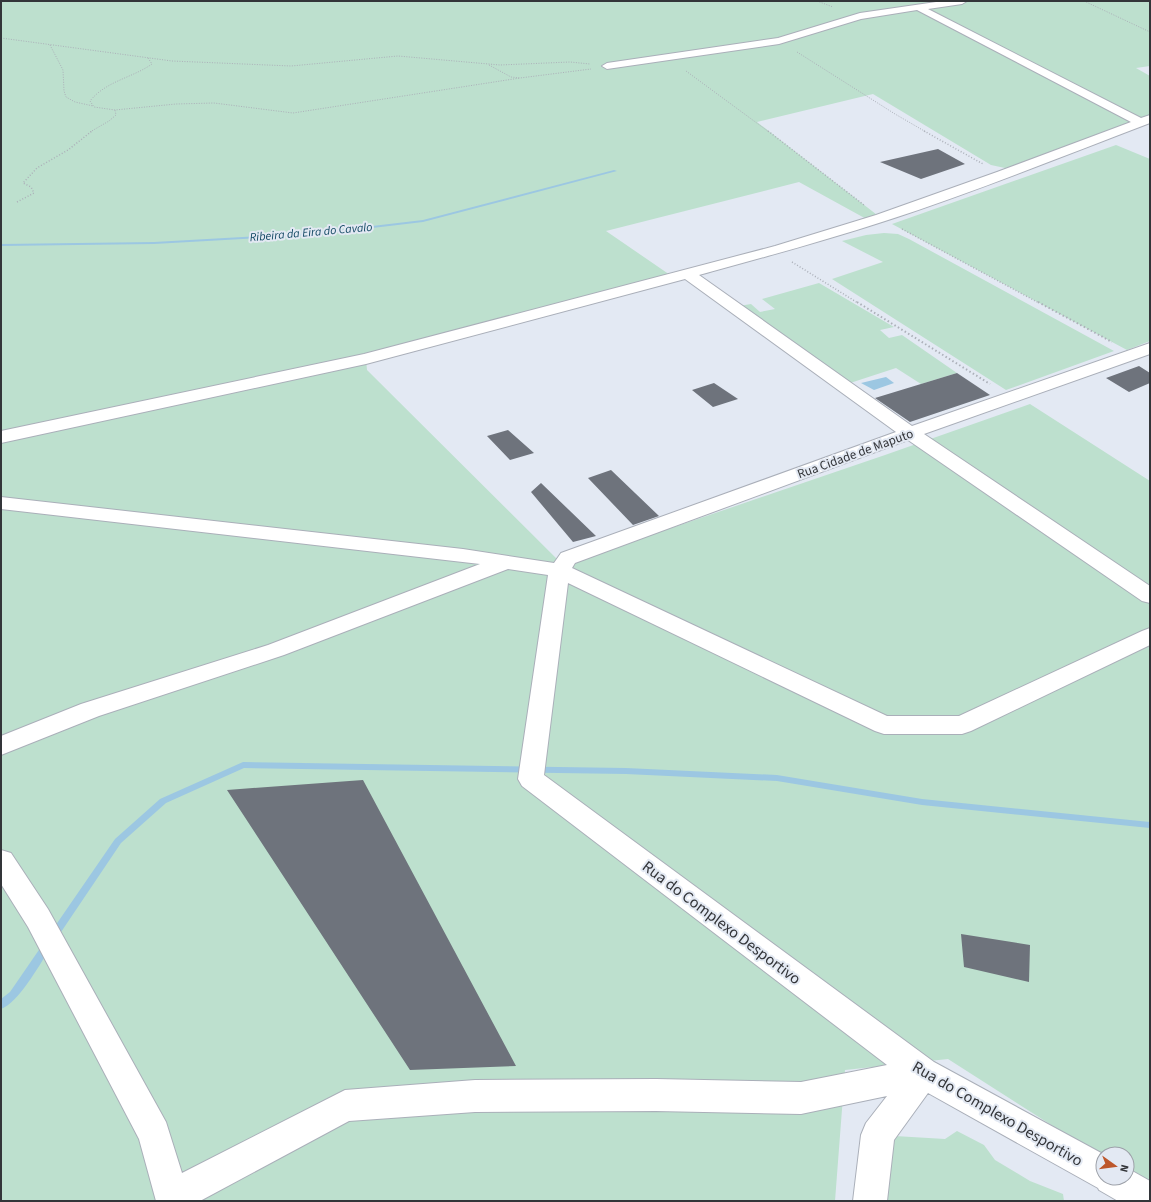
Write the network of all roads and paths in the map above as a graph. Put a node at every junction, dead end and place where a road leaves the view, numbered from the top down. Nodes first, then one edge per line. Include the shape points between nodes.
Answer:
1 (962, 1) edge
2 (1084, 1) edge
3 (917, 7) junction
4 (1150, 32) edge
5 (1, 38) edge
6 (778, 41) junction
7 (50, 44) junction
8 (148, 58) junction
9 (668, 58) junction
10 (488, 64) junction
11 (607, 66) junction
12 (520, 78) junction
13 (94, 107) junction
14 (115, 110) junction
15 (1146, 121) edge
16 (1002, 175) junction
17 (17, 202) dead end
18 (882, 218) junction
19 (773, 250) junction
20 (686, 273) junction
21 (1145, 354) edge
22 (1011, 397) junction
23 (910, 433) junction
24 (1, 437) edge
25 (1, 503) edge
26 (506, 562) junction
27 (561, 567) junction
28 (1150, 596) edge
29 (1150, 636) edge
30 (1, 746) edge
31 (1, 861) edge
32 (923, 1073) junction
33 (1095, 1169) edge
34 (1125, 1186) edge
35 (172, 1199) edge
36 (1150, 1200) edge
37 (870, 1201) edge

1 - 3 street
2 - 4 path
3 - 6 street via 860,16
3 - 15 street
5 - 7 path
6 - 9 street
6 - 16 path via 895,114
7 - 8 path
7 - 13 path via 60,59 66,97
8 - 10 path via 291,66 398,56
8 - 13 path via 152,64 146,69 102,88 90,102
9 - 11 street
9 - 18 path
10 - 11 path via 570,62
10 - 12 path via 511,77
11 - 12 path
12 - 14 path via 293,113 214,103
13 - 14 path
14 - 17 path via 116,115 111,120 86,134 77,144 27,176 23,183 31,187 34,193
15 - 16 street
16 - 18 street
18 - 19 street
18 - 21 path via 1013,290
19 - 20 street
19 - 22 path
20 - 23 street
20 - 24 street via 366,359
21 - 22 street, Rua Cidade de Maputo
22 - 23 street, Rua Cidade de Maputo
23 - 27 street, Rua Cidade de Maputo via 568,558
23 - 28 street
25 - 26 street
26 - 27 street
26 - 30 street via 276,650 90,710
27 - 29 street via 884,725 962,725
27 - 32 street, Rua do Complexo Desportivo via 532,767
31 - 35 street via 38,918 154,1134
32 - 33 street, Rua do Complexo Desportivo
32 - 35 street via 801,1098 656,1095 475,1096 345,1106
32 - 37 street via 878,1135
34 - 36 street

